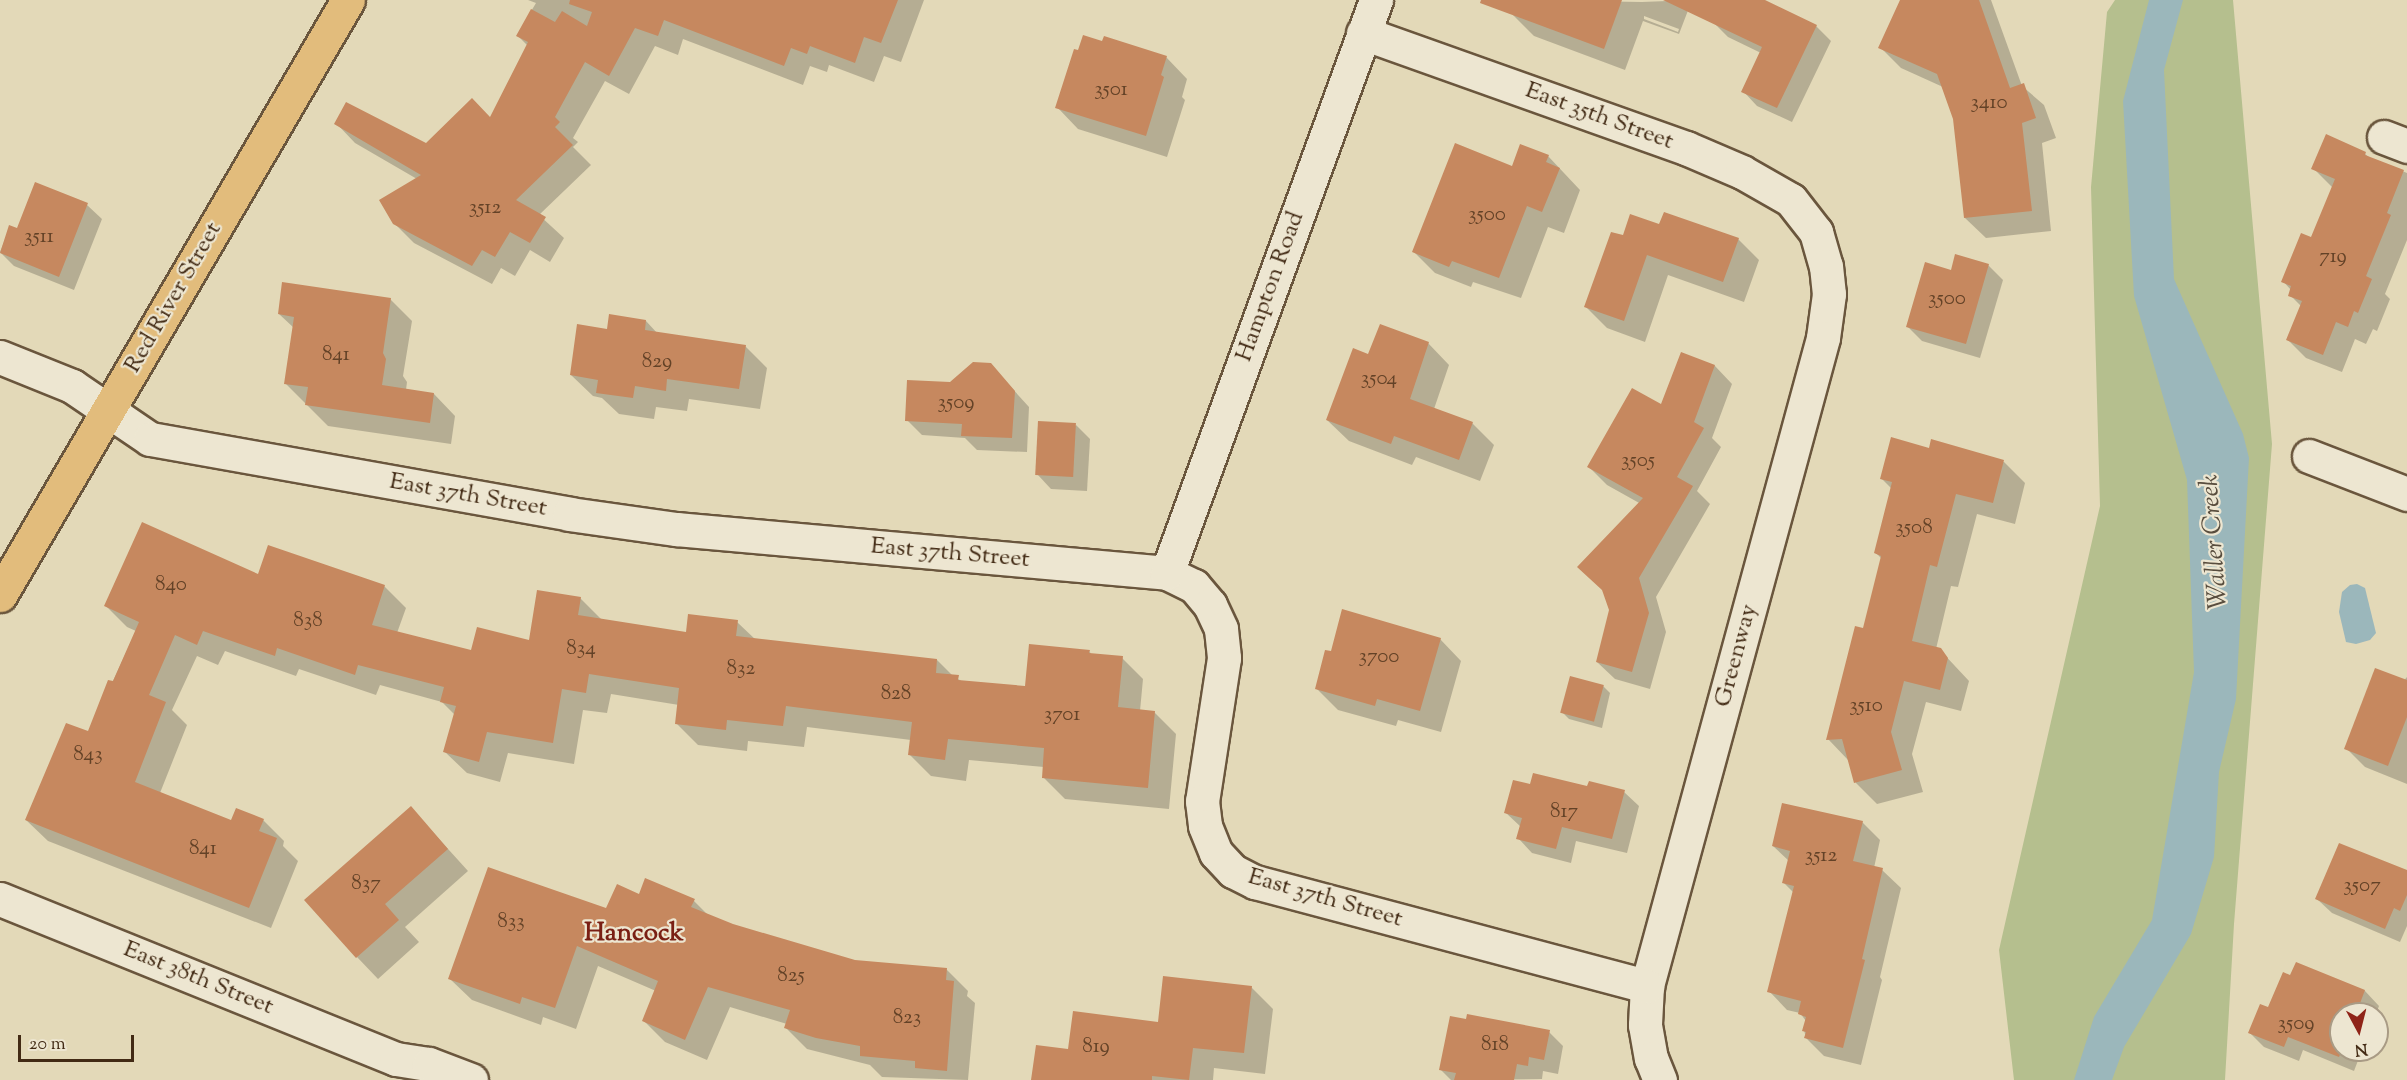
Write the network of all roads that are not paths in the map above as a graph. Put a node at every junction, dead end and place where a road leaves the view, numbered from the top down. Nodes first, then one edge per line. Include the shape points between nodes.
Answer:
1 (348, 0) edge
2 (1376, 0) edge
3 (1364, 33) junction
4 (1816, 232) joint
5 (0, 357) edge
6 (109, 412) junction
7 (2309, 456) dead end
8 (2407, 494) edge
9 (1167, 573) junction
10 (0, 595) edge
11 (0, 899) edge
12 (1647, 986) junction
13 (401, 1069) edge
14 (471, 1080) edge
15 (1660, 1080) edge

1 - 6 main road, Red River Street
2 - 3 street, Hampton Road
3 - 4 street, East 35th Street via 1686,148 1742,172 1791,200
3 - 9 street, Hampton Road
4 - 12 street, Greenway via 1829,294 1823,339
5 - 6 street, East 37th Street via 72,386
6 - 9 street, East 37th Street via 150,439 569,514 676,530
6 - 10 main road, Red River Street
7 - 8 street
9 - 12 street, East 37th Street via 1194,586 1210,605 1221,629 1224,658 1202,801 1205,826 1216,853 1233,871 1255,882
11 - 13 street, East 38th Street
12 - 15 street, Greenway via 1645,1025
13 - 14 street, East 38th Street via 429,1064

